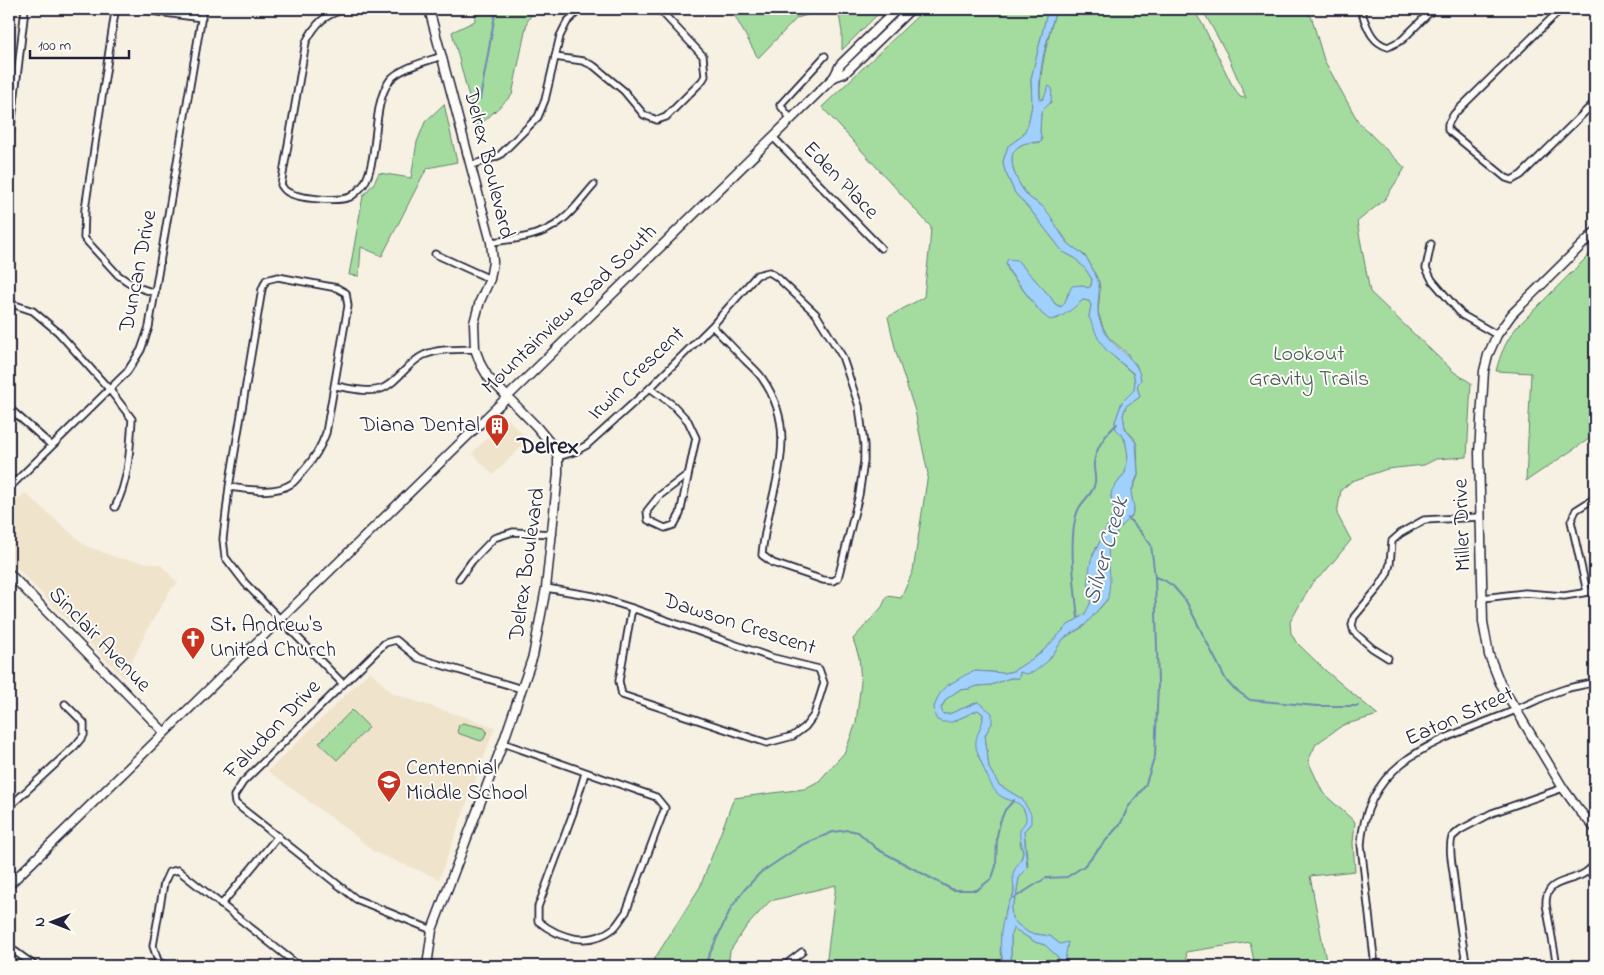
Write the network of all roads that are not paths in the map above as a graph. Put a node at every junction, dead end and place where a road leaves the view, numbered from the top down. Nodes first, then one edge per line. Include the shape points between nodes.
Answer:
1 (25, 9) edge
2 (118, 9) edge
3 (136, 9) edge
4 (203, 9) edge
5 (345, 9) edge
6 (429, 9) edge
7 (580, 9) edge
8 (659, 9) edge
9 (897, 9) edge
10 (911, 9) edge
11 (1360, 9) edge
12 (1433, 9) edge
13 (1561, 9) edge
14 (202, 18) junction
15 (442, 56) junction
16 (825, 56) dead end
17 (555, 57) junction
18 (834, 77) junction
19 (1595, 102) edge
20 (791, 119) junction
21 (773, 137) junction
22 (9, 145) edge
23 (471, 164) junction
24 (594, 185) dead end
25 (1595, 232) edge
26 (491, 242) junction
27 (1432, 244) dead end
28 (881, 248) dead end
29 (435, 254) dead end
30 (490, 279) junction
31 (155, 293) junction
32 (9, 303) edge
33 (712, 326) junction
34 (1497, 335) junction
35 (475, 350) junction
36 (335, 386) junction
37 (650, 388) junction
38 (109, 389) junction
39 (507, 397) junction
40 (9, 408) edge
41 (51, 446) junction
42 (558, 457) junction
43 (688, 474) junction
44 (229, 487) junction
45 (9, 488) edge
46 (1595, 498) edge
47 (115, 507) dead end
48 (1480, 517) junction
49 (553, 534) junction
50 (9, 573) edge
51 (459, 579) dead end
52 (546, 588) junction
53 (1595, 591) edge
54 (1587, 592) junction
55 (1483, 598) junction
56 (632, 608) junction
57 (280, 619) junction
58 (1388, 658) dead end
59 (1595, 682) edge
60 (343, 684) junction
61 (522, 689) junction
62 (65, 704) dead end
63 (1516, 710) junction
64 (164, 732) junction
65 (503, 743) junction
66 (585, 773) junction
67 (1563, 788) junction
68 (9, 805) edge
69 (1595, 828) edge
70 (278, 836) junction
71 (1595, 864) edge
72 (9, 884) edge
73 (221, 905) junction
74 (432, 930) junction
75 (9, 946) edge
76 (802, 952) dead end
77 (30, 965) edge
78 (164, 966) edge
79 (299, 966) edge
80 (427, 966) edge
81 (788, 966) edge
82 (1375, 966) edge
83 (1467, 966) edge
84 (1557, 966) edge

1 - 22 street
2 - 31 street via 85,209 84,238 118,275 134,286
3 - 14 street
4 - 14 street, Duncan Drive
5 - 15 street via 322,19 306,42 281,185 285,191 331,200 351,197 363,186 370,172 380,105 390,79
6 - 15 street, Delrex Boulevard
7 - 17 street via 567,22
8 - 17 street via 703,56 705,76 666,118 657,120 644,115 624,91 594,66
9 - 18 street, Mountainview Road South via 840,65
10 - 18 street, Mountainview Road South via 845,72
11 - 12 street via 1374,38 1388,47 1402,40
13 - 19 street via 1454,114 1448,130 1512,180 1522,175
14 - 31 street, Duncan Drive
15 - 23 street, Delrex Boulevard
16 - 20 street via 780,105
17 - 23 street via 538,117 500,155
18 - 20 street, Mountainview Road South
20 - 21 street, Mountainview Road South
21 - 28 street, Eden Place
21 - 39 street, Mountainview Road South
23 - 26 street, Delrex Boulevard
24 - 26 street via 562,221 546,230 527,237
25 - 34 street, Miller Drive via 1512,314
26 - 30 street, Delrex Boulevard via 493,262
27 - 34 street via 1426,268 1432,280 1462,316
29 - 30 street
30 - 35 street, Delrex Boulevard via 474,323
31 - 38 street, Duncan Drive via 141,350 127,372
32 - 38 street via 33,311 58,332
33 - 33 street, Irwin Crescent via 762,377 780,416 782,458 762,555 773,563 833,581 838,578 864,461 859,406 842,356 816,314 769,272 757,275
33 - 37 street, Irwin Crescent
34 - 48 street, Miller Drive via 1488,355 1483,381
35 - 36 street via 442,350 424,355 381,389
35 - 39 street, Delrex Boulevard via 488,377
36 - 44 street via 322,445 291,484 258,491
36 - 44 street via 348,306 346,293 337,288 278,277 266,280
37 - 42 street, Irwin Crescent via 587,445
37 - 43 street via 688,421 696,438
38 - 41 street, Duncan Drive
38 - 47 street via 132,419 126,472
39 - 42 street, Delrex Boulevard via 536,426
39 - 57 street, Mountainview Road South
40 - 41 street
41 - 45 street, Duncan Drive
42 - 49 street, Delrex Boulevard
43 - 43 street via 659,496 647,511 648,520 665,528 674,525 680,514
44 - 57 street via 223,540 225,557
46 - 54 street via 1576,510 1571,521
48 - 55 street, Miller Drive
48 - 58 street via 1424,520 1392,541 1387,574 1354,617 1352,625 1354,632
49 - 51 street via 513,532 494,538
49 - 52 street, Delrex Boulevard
50 - 64 street, Sinclair Avenue
52 - 56 street, Dawson Crescent via 594,596
52 - 61 street, Delrex Boulevard via 533,656
53 - 54 street
54 - 55 street via 1564,596 1525,594
55 - 63 street, Miller Drive via 1483,622 1489,655
56 - 56 street, Dawson Crescent via 619,681 622,695 767,743 792,736 806,727 814,715 824,684 819,669 770,656
57 - 60 street
57 - 64 street, Mountainview Road South
59 - 63 street, Eaton Street via 1564,689
60 - 61 street, Faludon Drive via 385,643 396,640 418,658
60 - 70 street, Faludon Drive via 243,782 234,796 235,803
61 - 65 street, Delrex Boulevard
62 - 68 street via 84,723 84,735
63 - 67 street, Miller Drive
63 - 82 street, Eaton Street via 1460,731 1413,755 1391,772 1376,792 1365,818 1361,845
64 - 72 street, Mountainview Road South
65 - 66 street
65 - 74 street, Delrex Boulevard
66 - 66 street via 538,908 538,921 549,930 567,938 585,940 602,936 616,926 626,912 665,808 656,797
67 - 69 street, Miller Drive
67 - 83 street via 1492,814 1452,837 1450,847
70 - 73 street
70 - 74 street, Faludon Drive via 356,899
71 - 84 street via 1583,874 1553,885 1548,892 1546,904
73 - 78 street via 178,870 169,872 164,883 153,946 158,961
73 - 79 street
74 - 80 street, Delrex Boulevard
75 - 77 street
76 - 81 street

